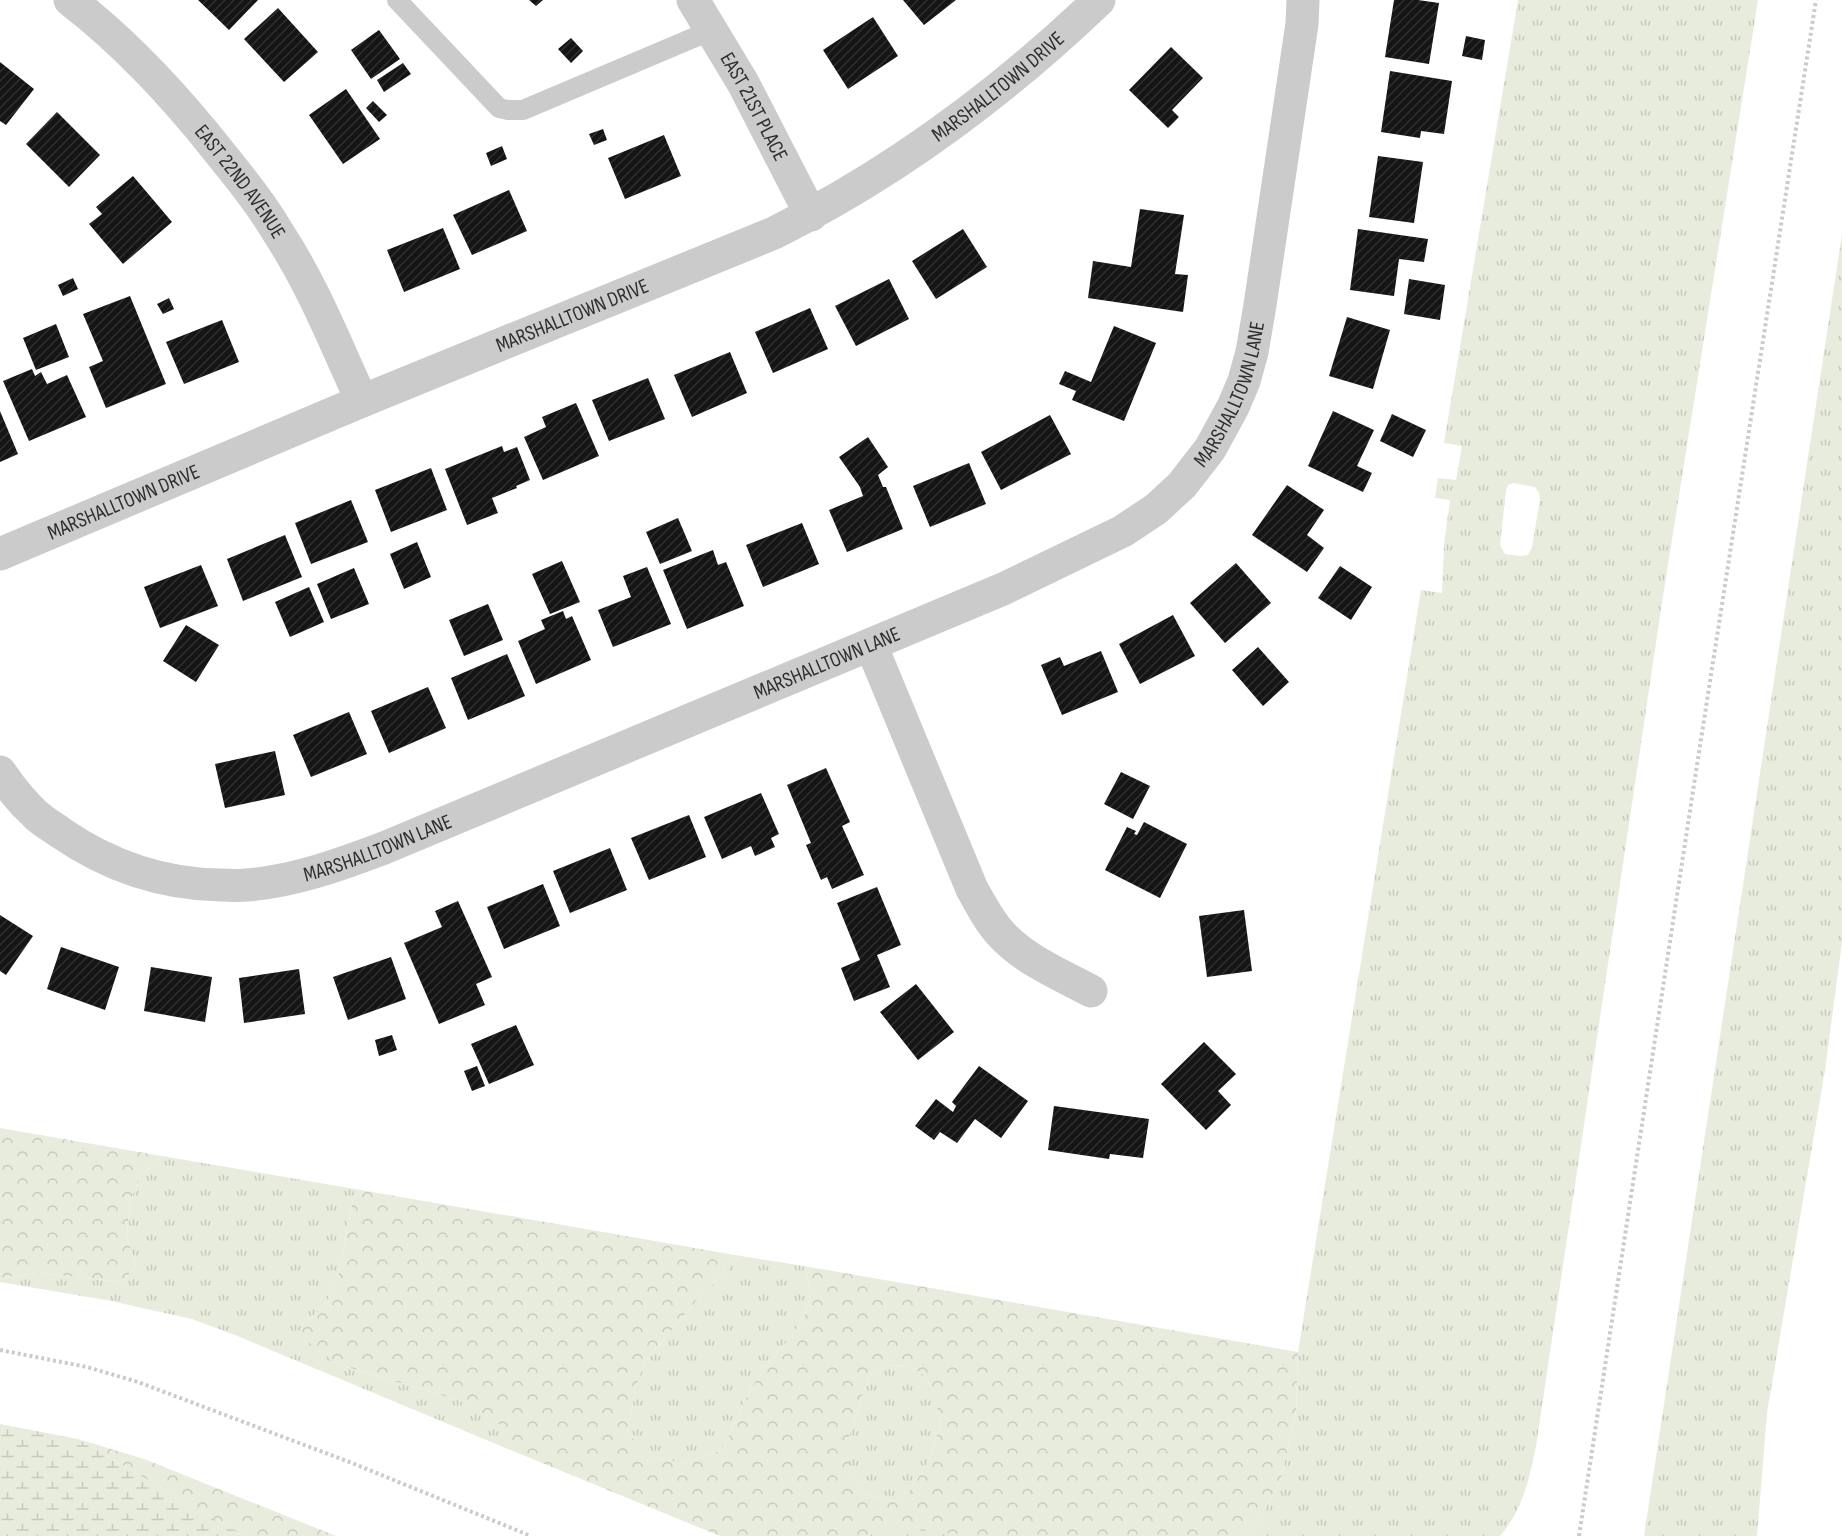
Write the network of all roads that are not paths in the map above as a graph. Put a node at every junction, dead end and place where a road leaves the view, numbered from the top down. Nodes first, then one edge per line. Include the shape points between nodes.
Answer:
1 (70, 0) edge
2 (397, 0) edge
3 (693, 0) edge
4 (1099, 0) edge
5 (1303, 0) edge
6 (712, 30) junction
7 (811, 214) junction
8 (362, 401) junction
9 (0, 554) edge
10 (871, 645) junction
11 (0, 772) edge
12 (1091, 991) dead end

1 - 8 street, EAST 22ND AVENUE via 149,70 244,183 311,289
2 - 6 lane via 499,108 508,110 523,110
3 - 6 street, EAST 21ST PLACE
4 - 7 street, MARSHALLTOWN DRIVE via 978,106
5 - 10 street, MARSHALLTOWN LANE via 1301,36 1252,352 1233,407 1204,458 1156,509 1123,531 1003,589
6 - 7 street, EAST 21ST PLACE
7 - 8 street, MARSHALLTOWN DRIVE via 774,233
8 - 9 street, MARSHALLTOWN DRIVE
10 - 11 street, MARSHALLTOWN LANE via 384,848 290,879 202,885 140,873 76,843 37,816
10 - 12 street via 983,909 1016,948

